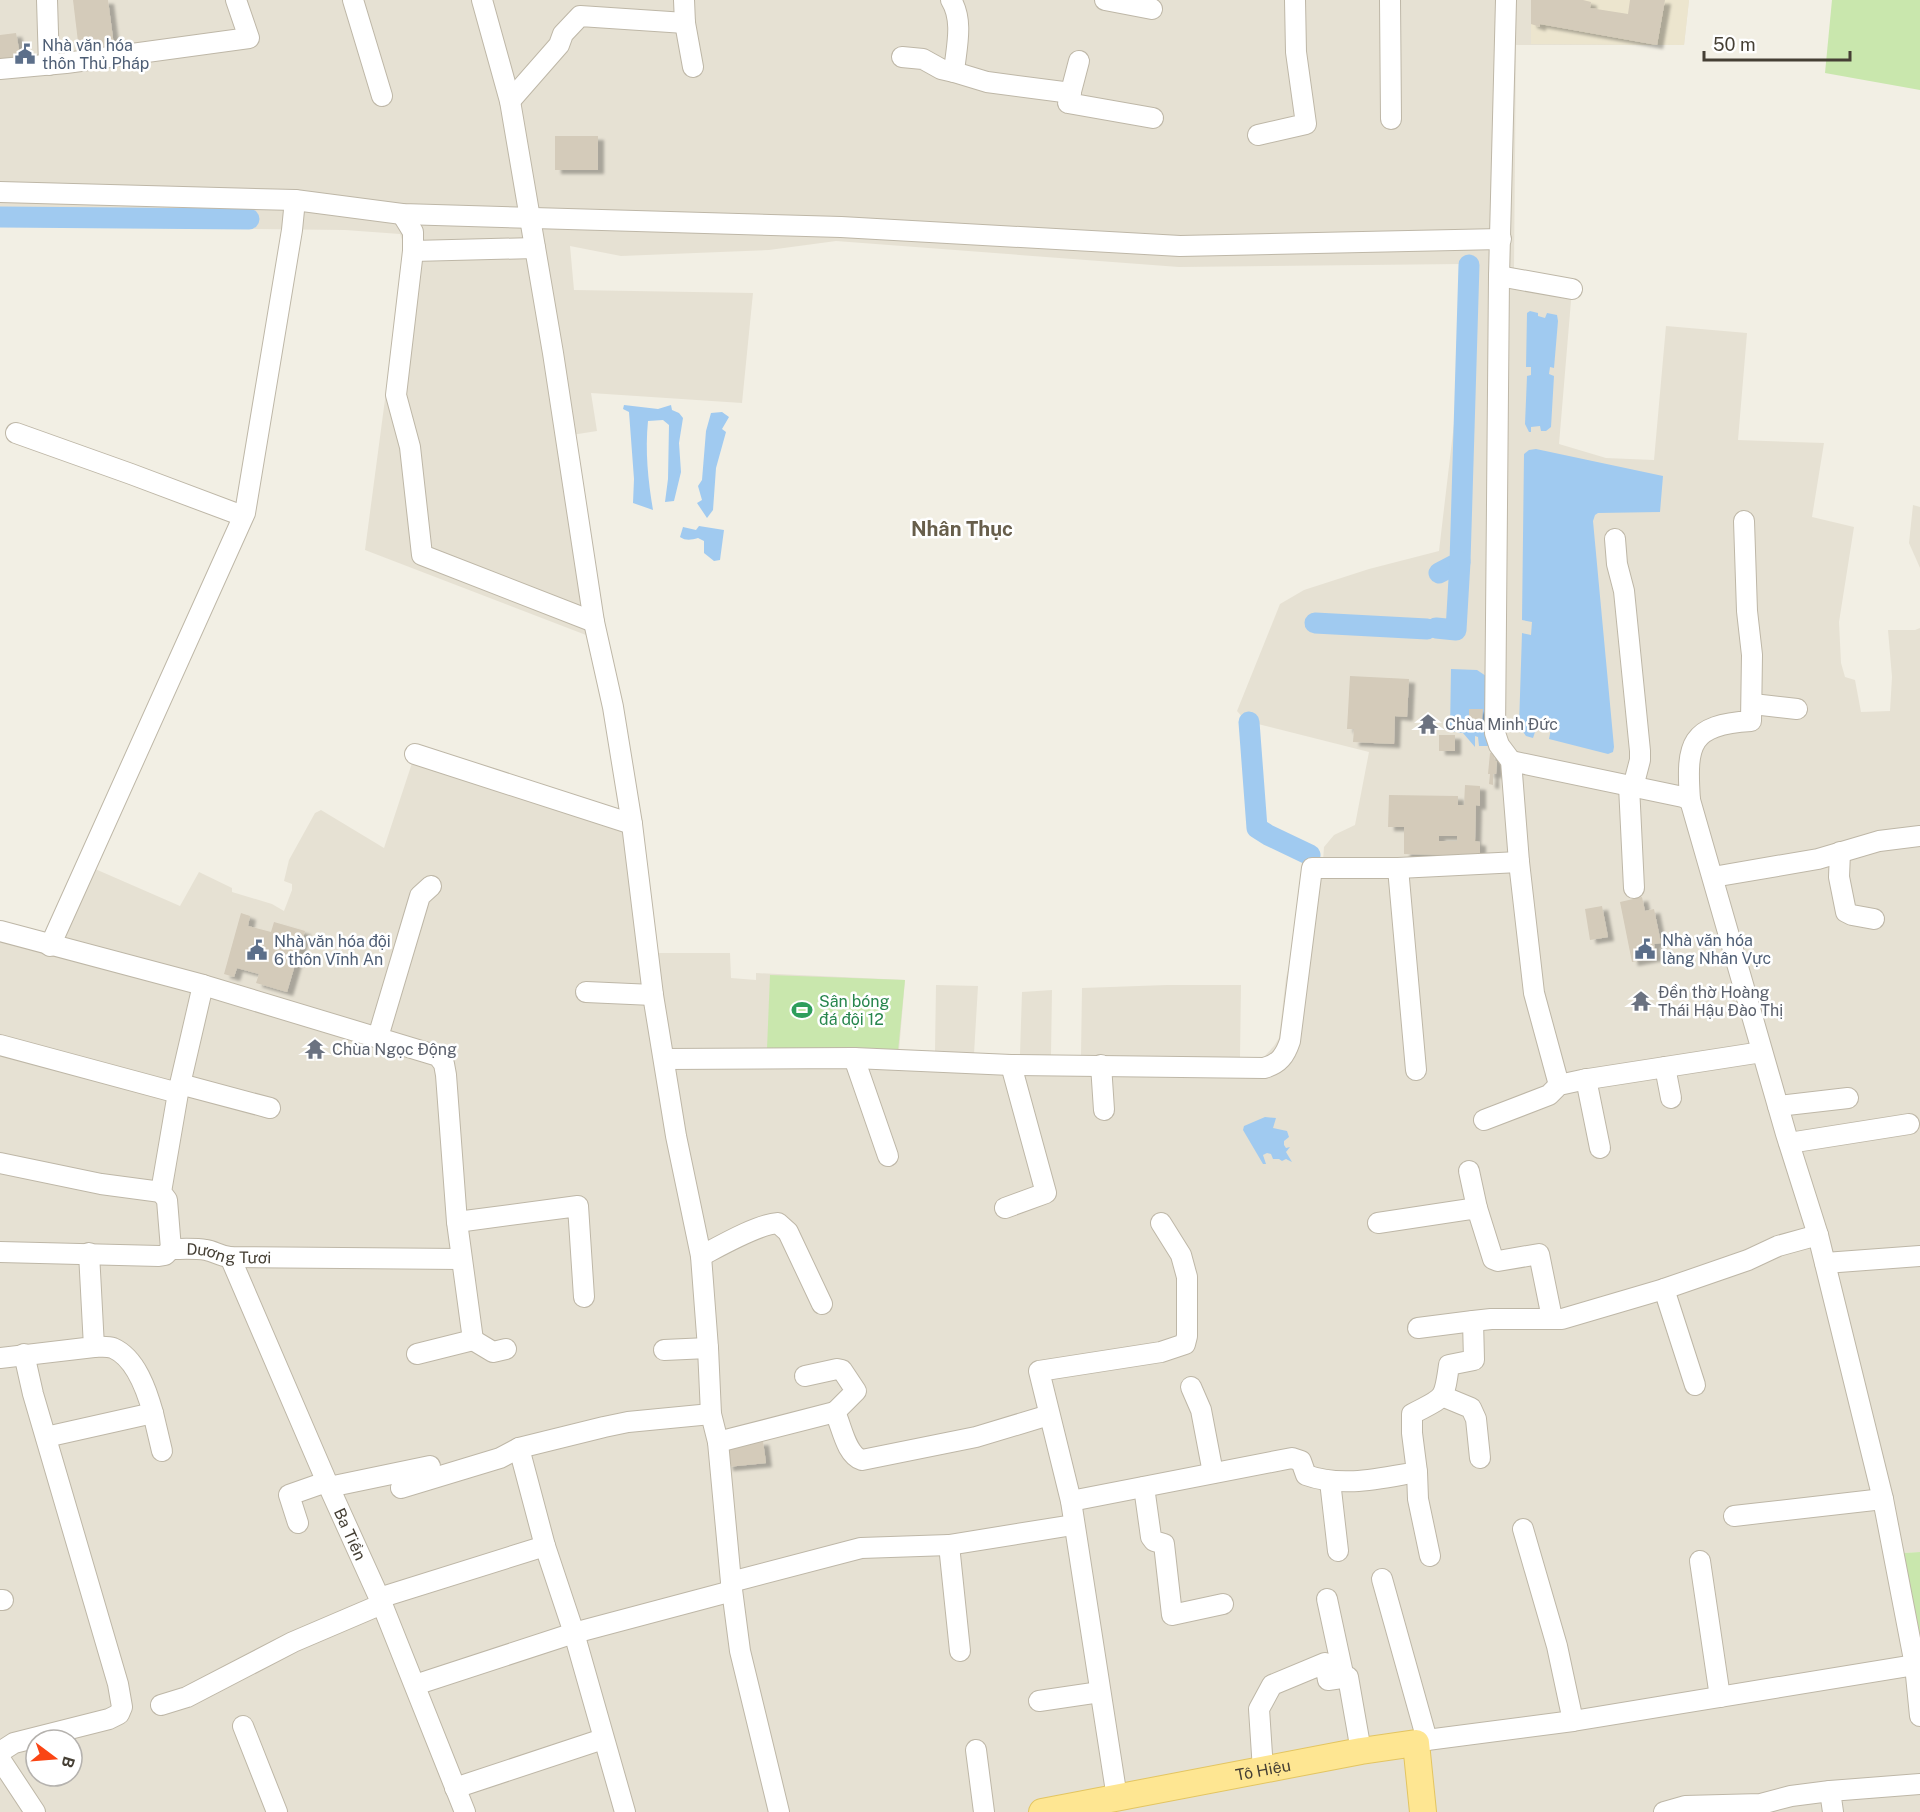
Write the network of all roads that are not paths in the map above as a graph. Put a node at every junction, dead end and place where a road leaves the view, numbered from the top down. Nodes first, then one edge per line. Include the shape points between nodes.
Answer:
1 (47, 0) edge
2 (236, 0) edge
3 (353, 0) edge
4 (482, 0) edge
5 (684, 0) edge
6 (951, 0) edge
7 (1100, 0) edge
8 (1295, 0) edge
9 (1390, 0) edge
10 (1506, 0) edge
11 (1152, 9) dead end
12 (685, 23) junction
13 (902, 57) dead end
14 (1080, 61) dead end
15 (49, 64) junction
16 (693, 67) dead end
17 (0, 69) edge
18 (954, 72) junction
19 (1071, 93) junction
20 (382, 96) dead end
21 (510, 101) junction
22 (1153, 118) dead end
23 (1391, 119) dead end
24 (1258, 135) dead end
25 (0, 192) edge
26 (295, 200) junction
27 (402, 214) junction
28 (529, 218) junction
29 (1501, 239) junction
30 (536, 248) junction
31 (413, 251) junction
32 (1499, 276) junction
33 (1572, 289) dead end
34 (16, 434) dead end
35 (243, 516) junction
36 (1744, 521) dead end
37 (1615, 540) dead end
38 (594, 622) junction
39 (1753, 704) junction
40 (1797, 709) dead end
41 (415, 754) dead end
42 (1511, 761) junction
43 (1631, 786) junction
44 (1690, 800) junction
45 (632, 824) junction
46 (1920, 836) edge
47 (1840, 852) junction
48 (1519, 862) junction
49 (1398, 868) junction
50 (1713, 877) junction
51 (431, 886) dead end
52 (1634, 888) dead end
53 (1874, 919) dead end
54 (0, 931) edge
55 (50, 946) junction
56 (203, 985) junction
57 (586, 992) dead end
58 (653, 995) junction
59 (378, 1037) junction
60 (0, 1045) edge
61 (1762, 1052) junction
62 (854, 1058) junction
63 (664, 1059) junction
64 (1011, 1065) junction
65 (1101, 1065) junction
66 (1665, 1067) junction
67 (1416, 1070) dead end
68 (1586, 1079) junction
69 (1560, 1085) junction
70 (179, 1088) junction
71 (1671, 1098) dead end
72 (1848, 1098) dead end
73 (1778, 1106) junction
74 (270, 1108) dead end
75 (1104, 1110) dead end
76 (1484, 1120) dead end
77 (1909, 1124) dead end
78 (1789, 1143) junction
79 (1600, 1148) dead end
80 (888, 1156) dead end
81 (0, 1163) edge
82 (1469, 1171) dead end
83 (161, 1192) junction
84 (1005, 1208) dead end
85 (1477, 1209) junction
86 (457, 1222) junction
87 (1161, 1223) dead end
88 (1378, 1223) dead end
89 (1818, 1235) junction
90 (171, 1249) junction
91 (0, 1252) edge
92 (88, 1253) junction
93 (701, 1256) junction
94 (1920, 1256) edge
95 (230, 1257) junction
96 (461, 1258) junction
97 (1825, 1263) junction
98 (1664, 1289) junction
99 (584, 1297) dead end
100 (822, 1304) dead end
101 (1552, 1318) junction
102 (1473, 1321) junction
103 (1418, 1328) dead end
104 (473, 1340) junction
105 (94, 1347) junction
106 (708, 1348) junction
107 (506, 1349) dead end
108 (664, 1350) dead end
109 (24, 1354) junction
110 (417, 1354) dead end
111 (0, 1358) edge
112 (805, 1376) dead end
113 (1695, 1385) dead end
114 (1191, 1387) dead end
115 (1442, 1396) junction
116 (835, 1412) junction
117 (153, 1413) junction
118 (711, 1414) junction
119 (1049, 1415) junction
120 (46, 1437) junction
121 (718, 1442) junction
122 (519, 1448) junction
123 (162, 1451) dead end
124 (480, 1453) dead end
125 (1480, 1458) dead end
126 (1418, 1472) junction
127 (1213, 1473) junction
128 (1330, 1481) junction
129 (328, 1484) junction
130 (1144, 1487) junction
131 (401, 1488) dead end
132 (1883, 1499) junction
133 (1071, 1501) junction
134 (1734, 1516) dead end
135 (298, 1523) dead end
136 (1073, 1525) junction
137 (1523, 1529) dead end
138 (545, 1545) junction
139 (949, 1545) junction
140 (1338, 1551) dead end
141 (1430, 1556) dead end
142 (1700, 1561) dead end
143 (1382, 1579) dead end
144 (731, 1586) junction
145 (1327, 1599) dead end
146 (381, 1601) junction
147 (1223, 1604) dead end
148 (574, 1633) junction
149 (960, 1651) dead end
150 (1918, 1664) edge
151 (1344, 1678) junction
152 (415, 1685) junction
153 (1100, 1692) junction
154 (1720, 1697) junction
155 (1038, 1701) dead end
156 (161, 1705) dead end
157 (1920, 1716) edge
158 (1573, 1721) junction
159 (243, 1726) dead end
160 (603, 1739) junction
161 (1421, 1742) junction
162 (976, 1750) dead end
163 (1362, 1751) junction
164 (0, 1752) edge
165 (0, 1759) edge
166 (1263, 1770) junction
167 (1920, 1784) edge
168 (455, 1788) junction
169 (1830, 1791) junction
170 (1117, 1798) junction
171 (35, 1812) edge
172 (277, 1812) edge
173 (465, 1812) edge
174 (625, 1812) edge
175 (779, 1812) edge
176 (984, 1812) edge
177 (1042, 1812) edge
178 (1422, 1812) edge
179 (1664, 1812) edge
180 (1833, 1812) edge

1 - 15 street
2 - 15 street via 249,38
3 - 20 street
4 - 21 street
5 - 12 street
6 - 18 street via 957,9
7 - 11 street
8 - 24 street via 1296,52 1306,124
9 - 23 street
10 - 29 street
12 - 16 street
12 - 21 street via 580,16
13 - 18 street via 922,58
14 - 19 street
15 - 17 street
18 - 19 street via 987,82
19 - 22 street via 1068,103
21 - 28 street
25 - 26 street
26 - 27 street
26 - 35 street
27 - 28 street
27 - 31 street via 413,232
28 - 29 street via 841,227 1180,246
28 - 30 street
29 - 32 street
30 - 31 street
30 - 38 street
31 - 38 street via 396,395 410,447 422,555
32 - 33 street
32 - 42 street via 1495,733
34 - 35 street
35 - 55 street
36 - 39 street
37 - 43 street via 1640,751
38 - 45 street via 614,706
39 - 40 street
39 - 44 street via 1751,721 1706,730 1696,739 1688,771
41 - 45 street
42 - 43 street
42 - 48 street
43 - 44 street
43 - 52 street
44 - 50 street
45 - 58 street
46 - 47 street via 1879,841
47 - 50 street
47 - 53 street via 1839,877 1846,912
48 - 49 street
48 - 69 street via 1534,993
49 - 65 street via 1312,868 1290,1041 1280,1061 1254,1068
49 - 67 street
50 - 61 street
51 - 59 street via 420,896
54 - 55 street
55 - 56 street
56 - 59 street
56 - 70 street
57 - 58 street
58 - 63 street
59 - 86 street via 434,1054 444,1064
60 - 70 street
61 - 66 street
61 - 73 street
62 - 63 street
62 - 64 street
62 - 80 street
63 - 93 street
64 - 65 street
64 - 84 street via 1017,1118 1046,1193
65 - 75 street
66 - 68 street
66 - 71 street
68 - 69 street
68 - 79 street
69 - 76 street via 1549,1095
70 - 74 street
70 - 83 street
72 - 73 street
73 - 78 street
77 - 78 street
78 - 89 street
81 - 83 street
82 - 85 street
83 - 90 street via 166,1200
85 - 88 street
85 - 101 street via 1493,1259 1539,1254
86 - 96 street
86 - 99 street via 579,1206
87 - 119 street via 1181,1255 1187,1276 1185,1344 1161,1352 1039,1371
89 - 97 street
89 - 98 street
90 - 92 street, Dương Tươi via 159,1256
90 - 95 street, Dương Tươi via 210,1250
91 - 92 street, Dương Tươi
92 - 105 street
93 - 100 street via 778,1223 788,1232
93 - 106 street
94 - 97 street
95 - 96 street, Dương Tươi
95 - 129 street, Ba Tiền
96 - 104 street
97 - 132 street
98 - 101 street
98 - 113 street
101 - 102 street
102 - 103 street
102 - 115 street via 1474,1360 1449,1365
104 - 107 street via 493,1352
104 - 110 street
105 - 109 street
105 - 117 street via 114,1349 129,1363 145,1386
106 - 108 street
106 - 118 street
109 - 111 street
109 - 120 street
112 - 116 street via 842,1370 856,1391
114 - 127 street via 1201,1410
115 - 125 street via 1471,1408
115 - 126 street via 1412,1414
116 - 119 street via 849,1451 862,1460 976,1437
116 - 121 street
117 - 120 street
117 - 123 street
118 - 121 street
118 - 122 street via 628,1422
119 - 133 street
120 - 164 street via 122,1707 119,1714 109,1719 14,1743
121 - 144 street
122 - 131 street via 500,1458
122 - 138 street
124 - 129 street via 413,1471
126 - 128 street via 1356,1482
126 - 141 street via 1418,1499
127 - 128 street via 1292,1458 1301,1461 1306,1475
127 - 130 street
128 - 140 street
129 - 135 street via 289,1495
129 - 146 street, Ba Tiền
130 - 133 street
130 - 147 street via 1151,1537 1164,1544 1172,1615
132 - 134 street
132 - 150 street
133 - 136 street
136 - 139 street
136 - 153 street
137 - 158 street via 1557,1646
138 - 146 street
138 - 148 street
139 - 144 street via 861,1548
139 - 149 street
142 - 154 street
143 - 161 street
144 - 148 street
144 - 175 street via 740,1651
145 - 151 street
146 - 152 street, Ba Tiền
146 - 156 street via 186,1697
148 - 152 street
148 - 160 street
150 - 154 street
150 - 157 street
151 - 163 street via 1348,1677
151 - 166 street via 1328,1680 1325,1663 1272,1685 1259,1709
152 - 168 street, Ba Tiền
153 - 155 street
153 - 170 street
154 - 158 street
158 - 161 street
159 - 172 street
160 - 168 street
160 - 174 street
161 - 163 main road, Tô Hiệu
161 - 178 main road
162 - 176 street
163 - 166 main road, Tô Hiệu
165 - 171 street
166 - 170 main road, Tô Hiệu
167 - 169 street
168 - 173 street, Ba Tiền
169 - 179 street via 1761,1804 1685,1806
169 - 180 street
170 - 177 main road, Tô Hiệu

